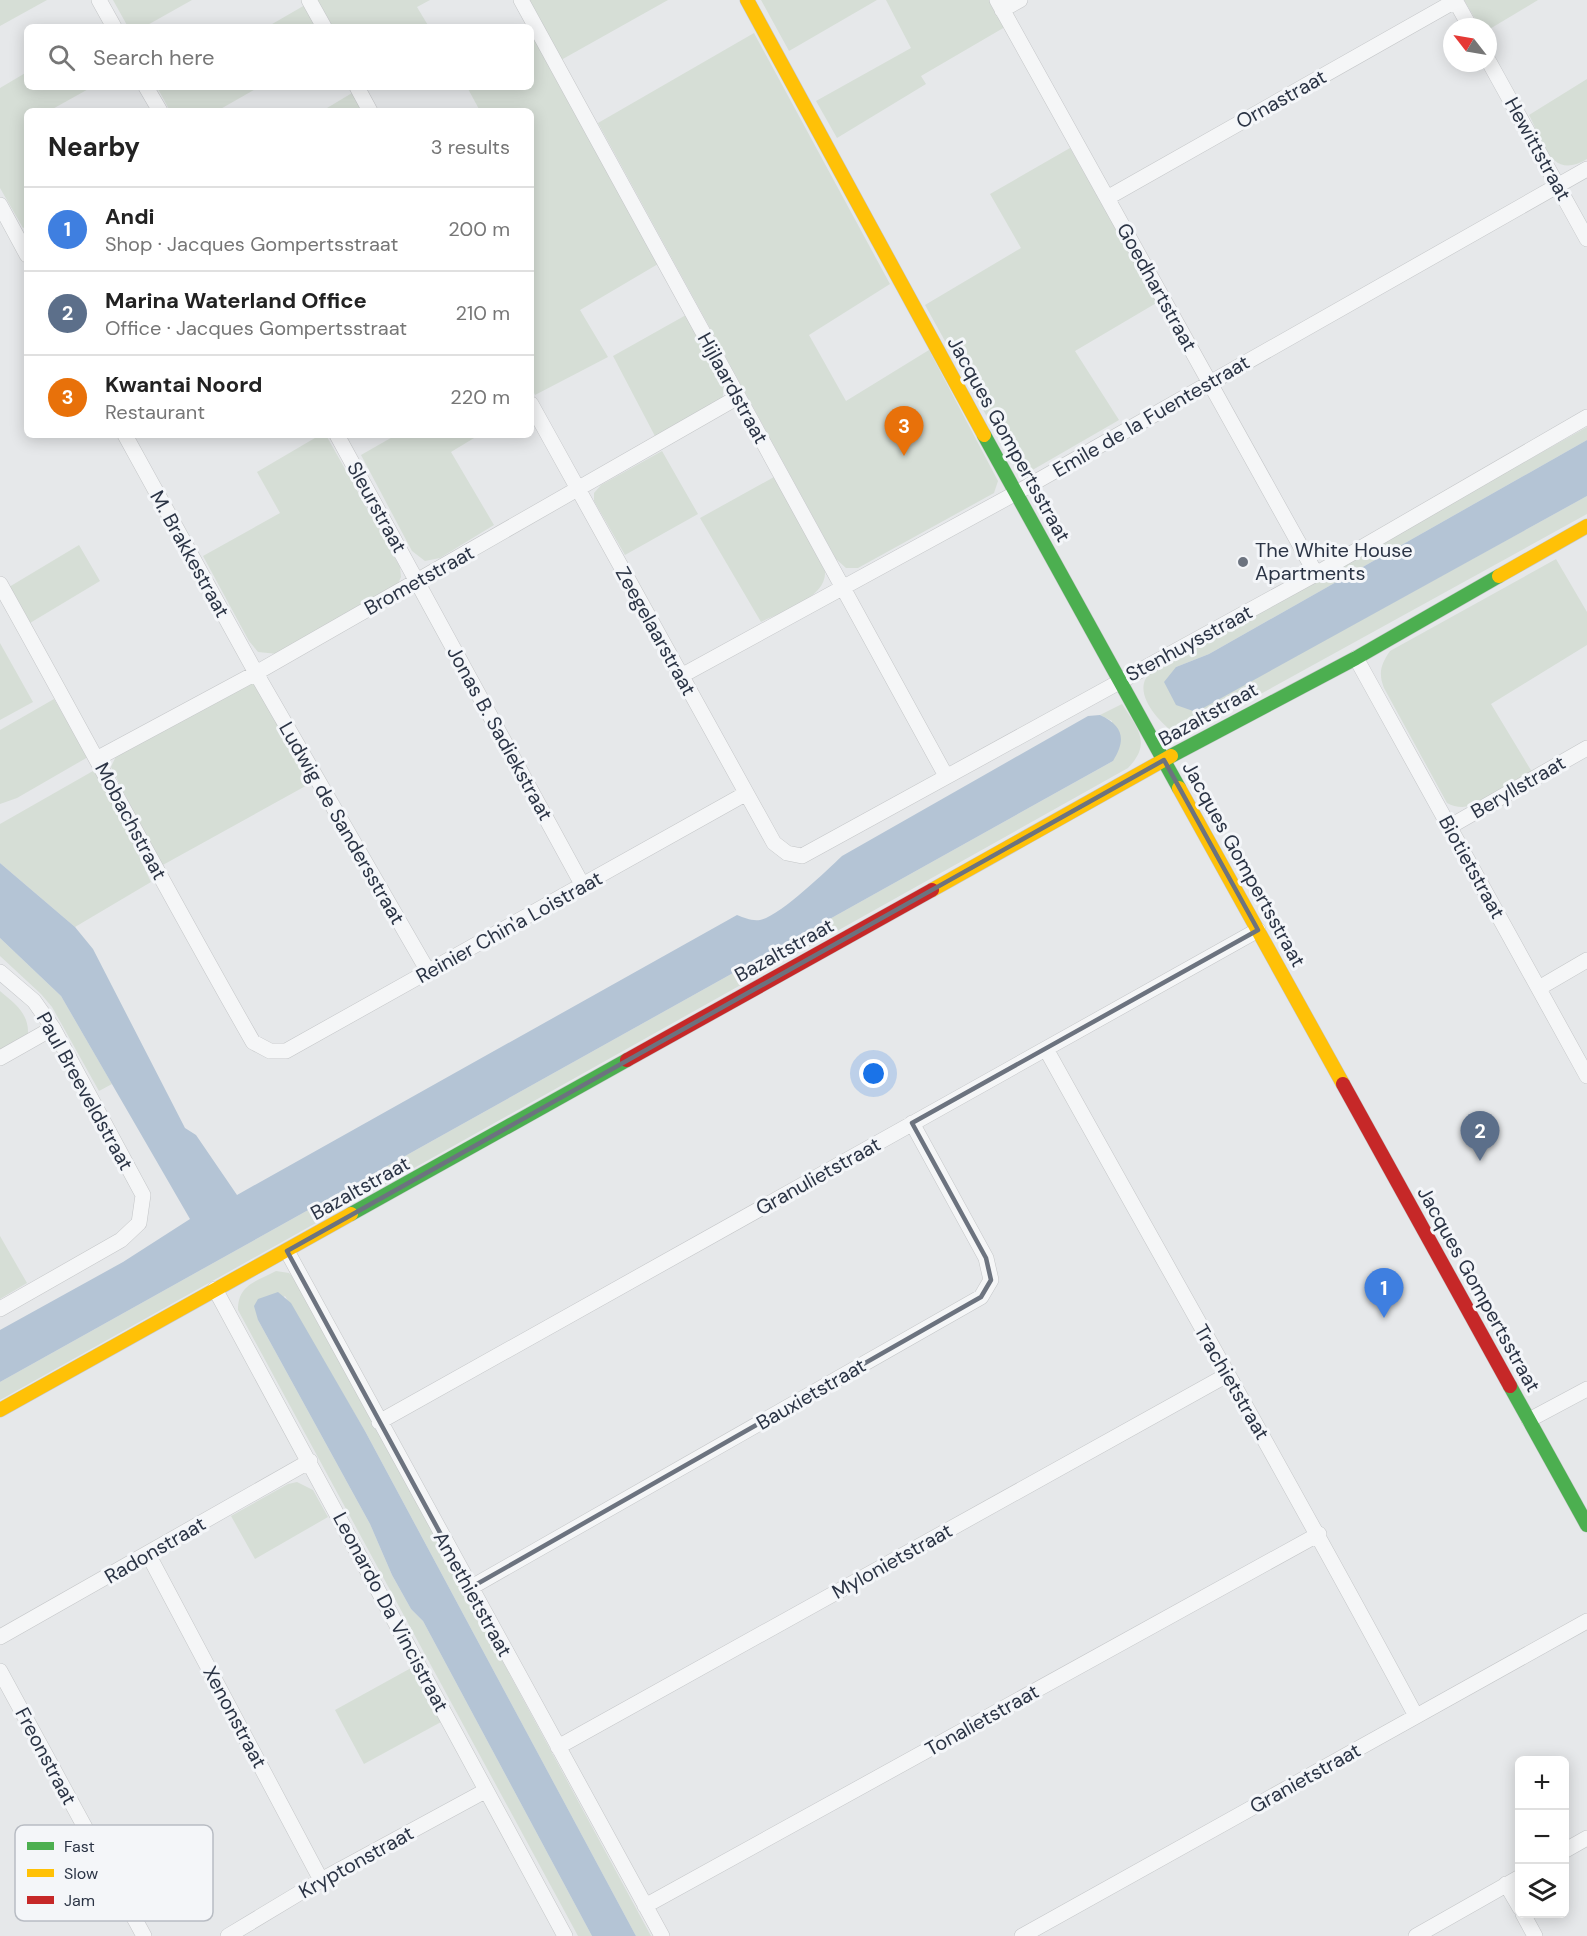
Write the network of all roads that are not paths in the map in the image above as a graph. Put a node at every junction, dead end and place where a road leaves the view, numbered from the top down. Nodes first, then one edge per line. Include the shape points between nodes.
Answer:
1 (99, 0) edge
2 (309, 0) edge
3 (520, 0) edge
4 (747, 0) edge
5 (1020, 0) edge
6 (1455, 1) edge
7 (1000, 5) edge
8 (1465, 18) edge
9 (112, 24) edge
10 (322, 24) edge
11 (533, 24) edge
12 (534, 25) edge
13 (1495, 72) edge
14 (148, 90) edge
15 (359, 90) edge
16 (158, 108) edge
17 (368, 108) edge
18 (1587, 169) edge
19 (1558, 186) junction
20 (1107, 198) junction
21 (0, 205) edge
22 (1587, 239) edge
23 (24, 249) edge
24 (1210, 382) junction
25 (738, 397) junction
26 (534, 409) edge
27 (1587, 417) edge
28 (127, 438) edge
29 (339, 438) edge
30 (579, 491) junction
31 (1016, 493) junction
32 (1587, 526) edge
33 (1316, 574) junction
34 (417, 580) junction
35 (0, 584) edge
36 (843, 589) junction
37 (1356, 658) junction
38 (255, 673) junction
39 (681, 676) junction
40 (1120, 681) junction
41 (1587, 748) edge
42 (98, 758) junction
43 (1164, 760) junction
44 (946, 776) junction
45 (745, 794) junction
46 (1449, 827) junction
47 (787, 853) joint
48 (583, 886) junction
49 (1258, 930) junction
50 (1587, 960) edge
51 (0, 972) edge
52 (429, 973) junction
53 (1539, 988) junction
54 (52, 1028) junction
55 (1046, 1049) junction
56 (270, 1051) joint
57 (0, 1058) edge
58 (1587, 1076) edge
59 (912, 1124) junction
60 (286, 1251) junction
61 (215, 1289) junction
62 (0, 1309) edge
63 (1227, 1375) junction
64 (1587, 1389) edge
65 (0, 1410) edge
66 (1528, 1420) junction
67 (379, 1422) junction
68 (310, 1461) junction
69 (1587, 1525) edge
70 (1318, 1534) junction
71 (148, 1554) junction
72 (470, 1588) junction
73 (1587, 1621) edge
74 (0, 1637) edge
75 (0, 1671) edge
76 (1416, 1716) junction
77 (558, 1747) junction
78 (485, 1791) junction
79 (84, 1825) edge
80 (1587, 1838) edge
81 (1569, 1848) edge
82 (1513, 1880) edge
83 (321, 1881) junction
84 (645, 1906) junction
85 (1524, 1918) edge
86 (136, 1921) edge
87 (144, 1936) edge
88 (228, 1936) edge
89 (565, 1936) edge
90 (662, 1936) edge
91 (1022, 1936) edge
92 (1416, 1936) edge
93 (1535, 1936) edge

1 - 9 street
2 - 10 street
3 - 11 street, Hijlaardstraat
4 - 31 street, Jacques Gompertsstraat
5 - 7 street
6 - 8 street
6 - 20 street, Ornastraat
7 - 20 street, Goedhartstraat
12 - 25 street, Hijlaardstraat
13 - 19 street, Hewittstraat
14 - 16 street
15 - 17 street
18 - 19 street, Emile de la Fuentestraat
19 - 22 street, Hewittstraat
19 - 24 street, Emile de la Fuentestraat
20 - 24 street, Goedhartstraat
21 - 23 street
24 - 31 street, Emile de la Fuentestraat
24 - 33 street, Goedhartstraat
25 - 30 street, Brometstraat
25 - 36 street, Hijlaardstraat
26 - 30 street, Zeegelaarstraat
27 - 33 street, Stenhuysstraat
28 - 38 street, M. Brakkestraat
29 - 34 street, Sleurstraat
30 - 34 street, Brometstraat
30 - 39 street, Zeegelaarstraat
31 - 36 street, Emile de la Fuentestraat
31 - 40 street, Jacques Gompertsstraat
32 - 37 street, Bazaltstraat
33 - 40 street, Stenhuysstraat
34 - 38 street, Brometstraat
34 - 48 street, Jonas B. Sadiekstraat
35 - 42 street, Mobachstraat
36 - 39 street, Emile de la Fuentestraat
36 - 44 street, Hijlaardstraat
37 - 43 street, Bazaltstraat
37 - 46 street, Biotietstraat
38 - 42 street, Brometstraat
38 - 52 street, Ludwig de Sandersstraat
39 - 45 street, Zeegelaarstraat
40 - 43 street, Jacques Gompertsstraat
40 - 44 street, Stenhuysstraat
41 - 46 street, Beryllstraat
42 - 56 street, Mobachstraat via 179,913 253,1042
43 - 49 street, Jacques Gompertsstraat
43 - 60 street, Bazaltstraat
44 - 47 street, Stenhuysstraat via 802,856
45 - 47 street, Zeegelaarstraat via 774,843
45 - 48 street, Reinier Chin'a Loistraat
46 - 53 street, Biotietstraat
48 - 52 street, Reinier Chin'a Loistraat
49 - 55 street, Granulietstraat
49 - 66 street, Jacques Gompertsstraat
50 - 53 street
51 - 54 street, Paul Breeveldstraat via 34,1001
52 - 56 street, Reinier Chin'a Loistraat via 286,1051
53 - 58 street, Biotietstraat
54 - 57 street
54 - 62 street, Paul Breeveldstraat via 143,1196 139,1223 121,1240
55 - 59 street, Granulietstraat
55 - 63 street, Trachietstraat
59 - 67 street, Granulietstraat
59 - 72 street, Bauxietstraat via 986,1258 991,1280 981,1298
60 - 61 street, Bazaltstraat
60 - 67 street, Amethietstraat
61 - 65 street, Bazaltstraat
61 - 68 street, Leonardo Da Vincistraat
63 - 70 street, Trachietstraat
63 - 77 street, Mylonietstraat
64 - 66 street
66 - 69 street, Jacques Gompertsstraat
67 - 72 street, Amethietstraat
68 - 71 street, Radonstraat
68 - 78 street, Leonardo Da Vincistraat
70 - 76 street, Trachietstraat
70 - 84 street, Tonalietstraat
71 - 74 street, Radonstraat
71 - 83 street, Xenonstraat
72 - 77 street, Amethietstraat
73 - 76 street, Granietstraat
75 - 79 street, Freonstraat
76 - 91 street, Granietstraat
77 - 84 street, Amethietstraat
78 - 83 street, Kryptonstraat
78 - 89 street, Leonardo Da Vincistraat
80 - 81 street
82 - 92 street
83 - 88 street, Kryptonstraat
84 - 90 street, Amethietstraat
85 - 93 street
86 - 87 street, Freonstraat

